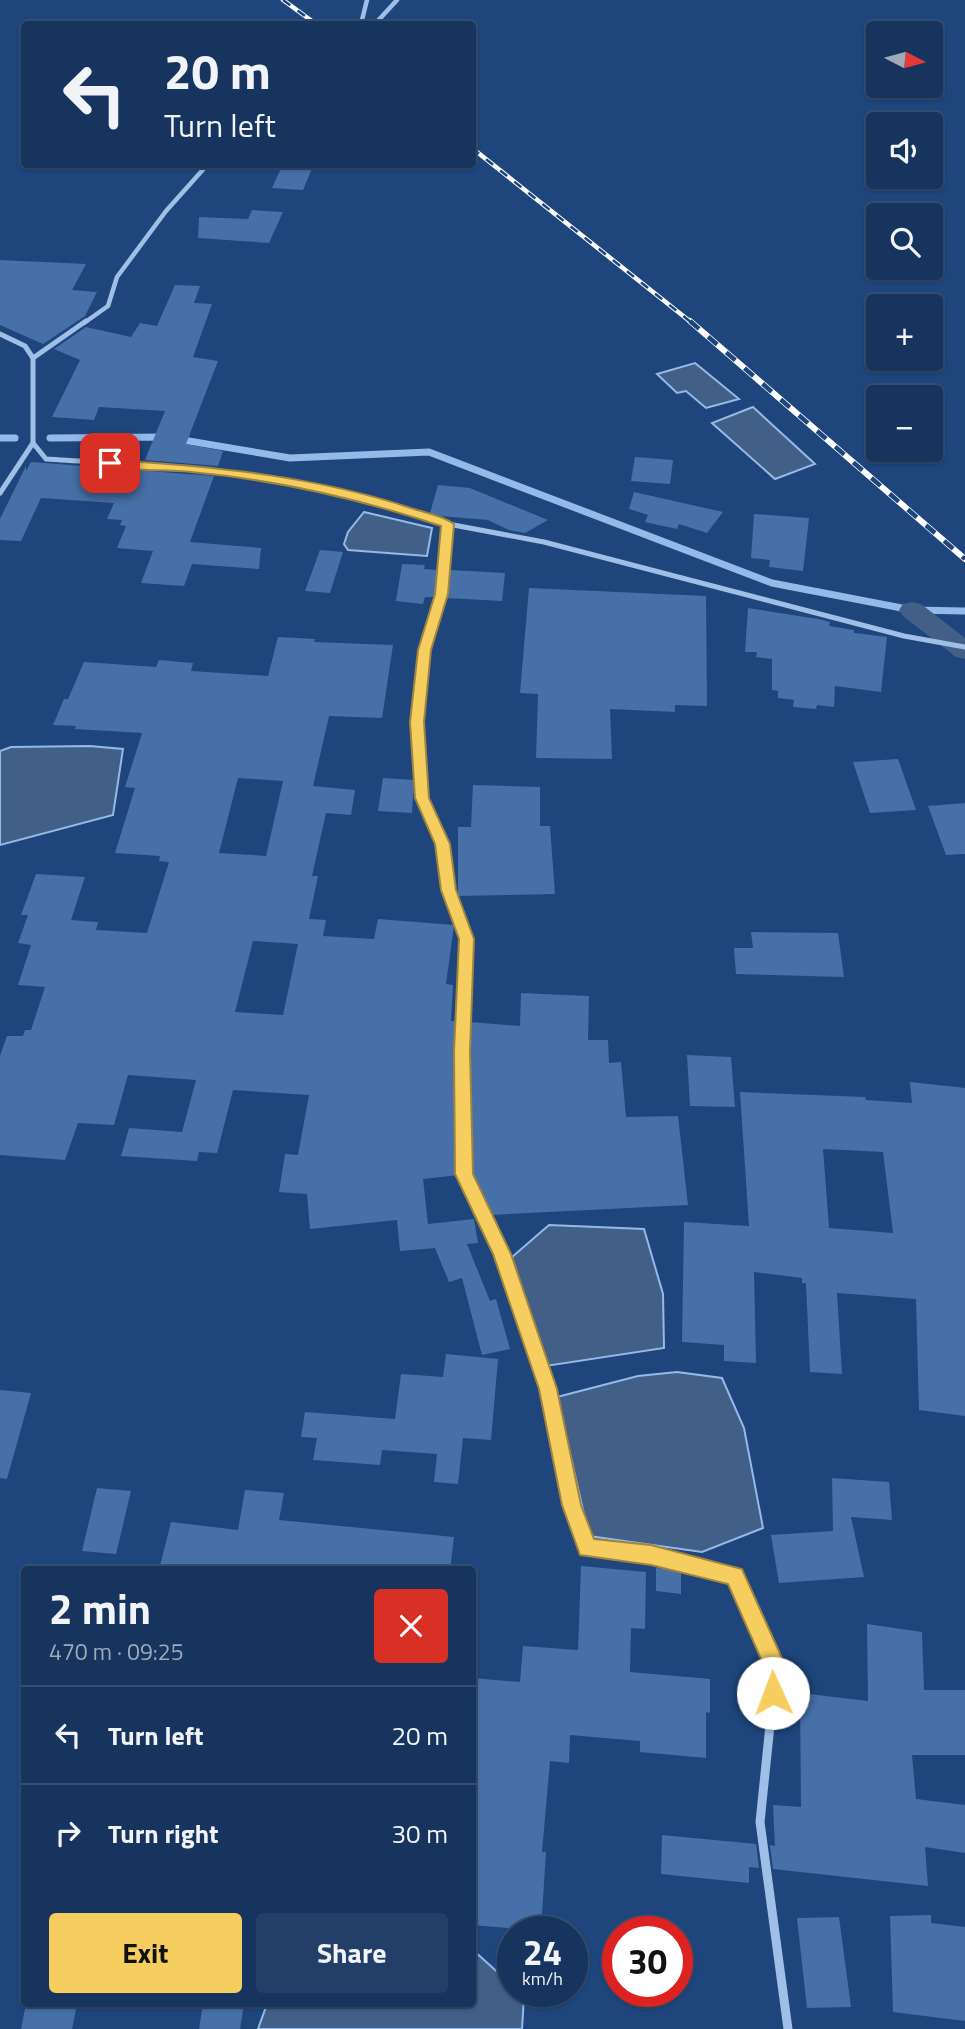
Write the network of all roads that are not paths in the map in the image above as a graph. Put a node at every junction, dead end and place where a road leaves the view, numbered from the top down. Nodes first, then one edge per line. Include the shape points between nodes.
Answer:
1 (367, 0) edge
2 (397, 0) edge
3 (362, 21) edge
4 (378, 21) edge
5 (204, 168) edge
6 (0, 334) edge
7 (33, 358) junction
8 (33, 443) junction
9 (0, 493) edge
10 (448, 524) junction
11 (965, 647) edge
12 (788, 2029) edge

1 - 3 street
2 - 4 street
5 - 7 street via 117,277 108,306
6 - 7 street via 25,346
7 - 8 street
8 - 9 street
8 - 10 street via 46,458 251,475 393,506
10 - 11 street via 544,542 904,636
10 - 12 street via 442,594 425,650 417,722 422,798 442,844 449,890 467,939 462,1052 464,1174 502,1254 548,1389 572,1505 587,1548 651,1555 735,1576 776,1667 760,1822

